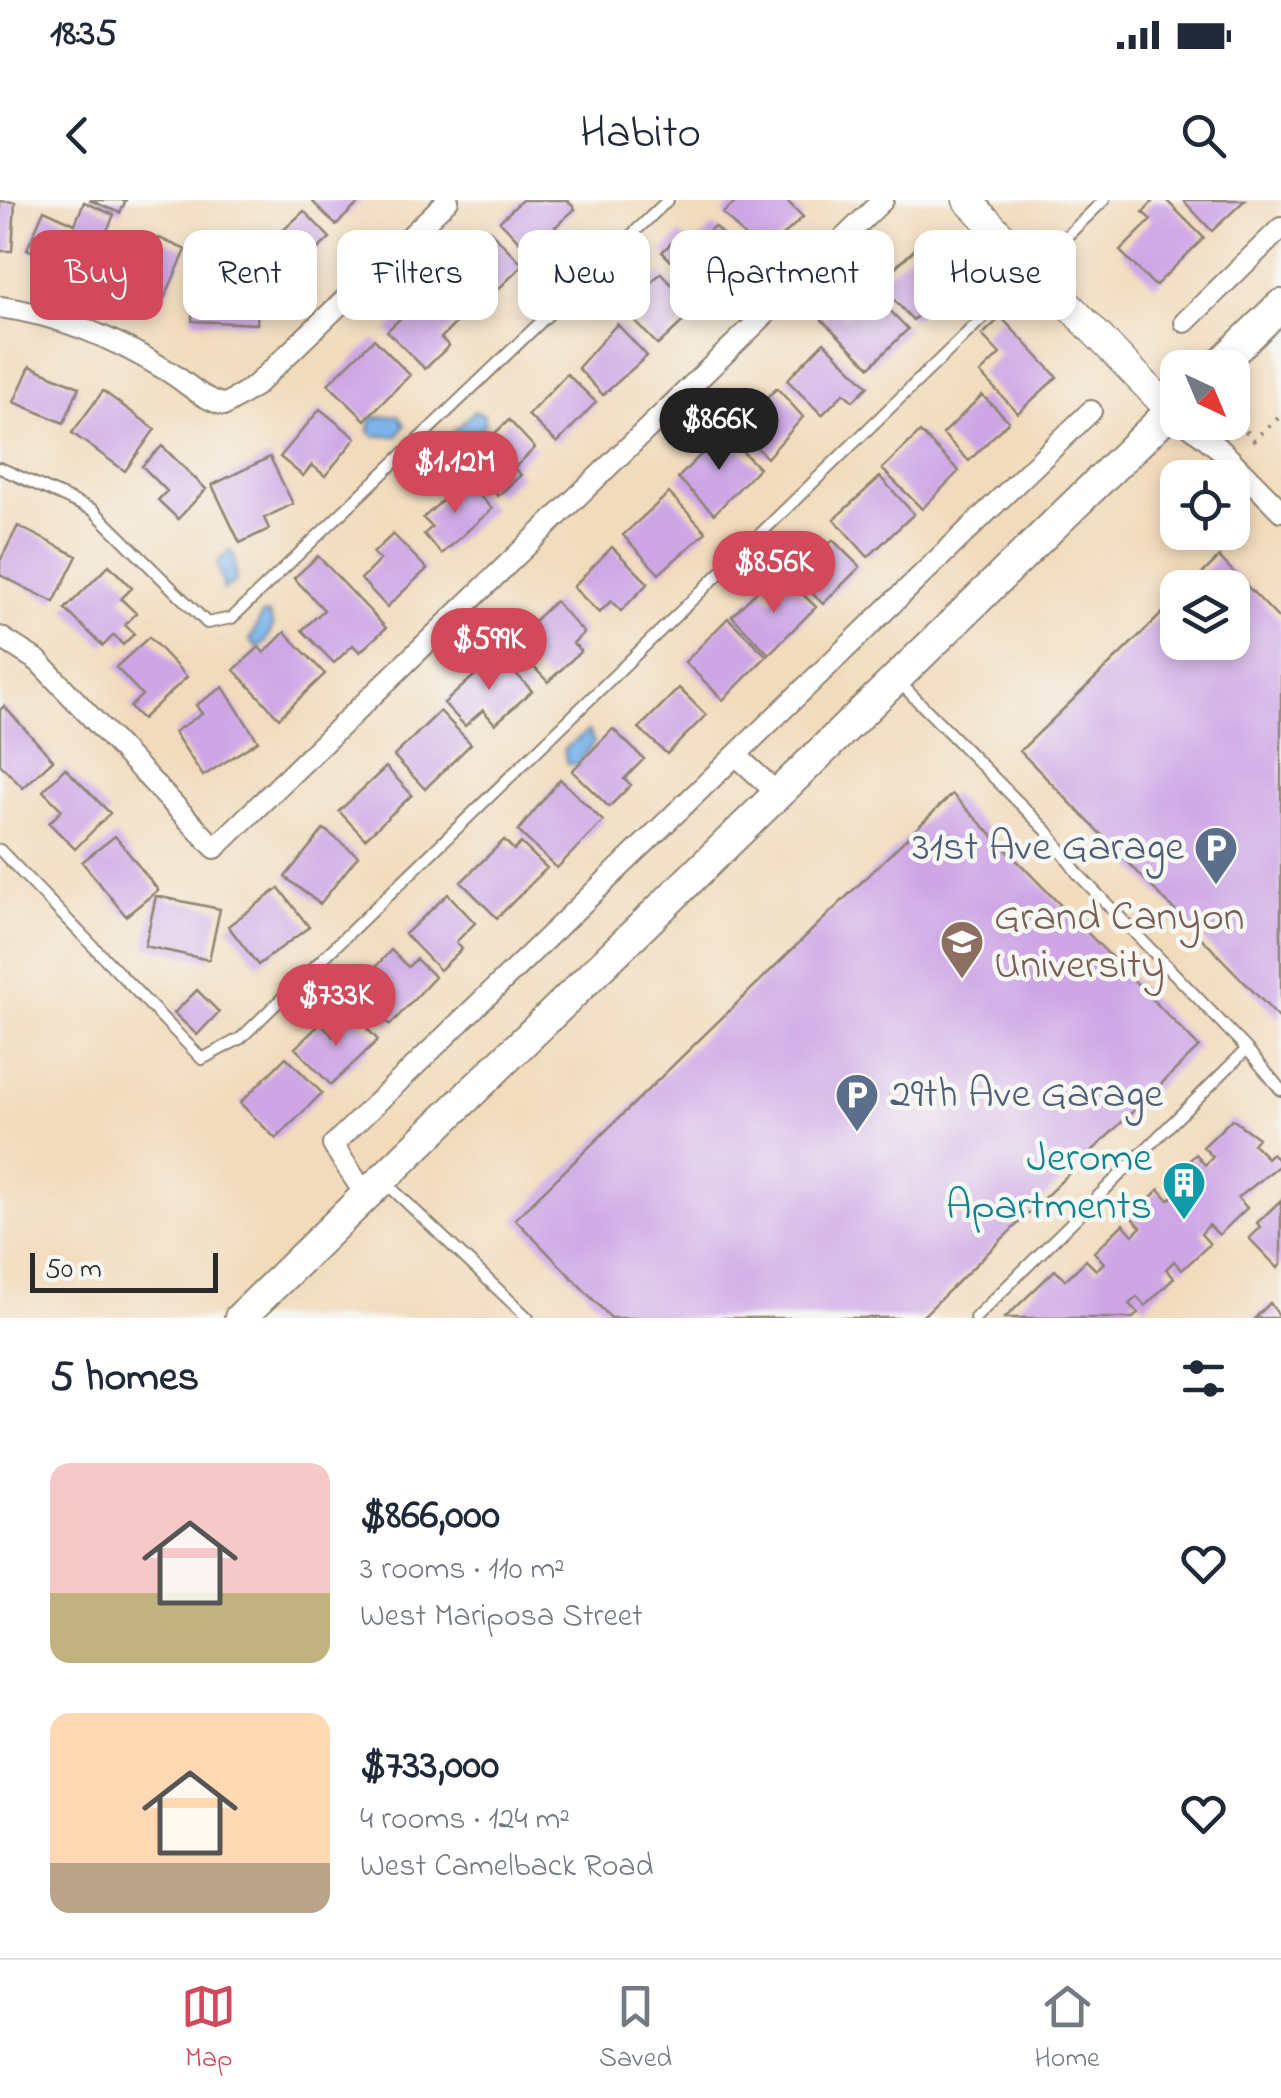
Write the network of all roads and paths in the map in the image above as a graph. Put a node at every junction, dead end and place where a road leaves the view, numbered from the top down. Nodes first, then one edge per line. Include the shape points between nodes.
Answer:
1 (448, 200) edge
2 (668, 200) edge
3 (883, 200) edge
4 (967, 200) edge
5 (1104, 200) edge
6 (1281, 228) edge
7 (996, 230) edge
8 (1073, 230) edge
9 (1281, 305) edge
10 (0, 307) edge
11 (1076, 311) edge
12 (980, 320) edge
13 (1184, 322) dead end
14 (1235, 350) edge
15 (1160, 396) edge
16 (1091, 411) dead end
17 (1281, 416) edge
18 (1160, 431) edge
19 (1250, 435) edge
20 (1209, 440) edge
21 (0, 468) edge
22 (1281, 511) edge
23 (0, 637) edge
24 (896, 679) junction
25 (737, 756) junction
26 (778, 794) junction
27 (0, 850) edge
28 (1247, 1049) junction
29 (1281, 1090) edge
30 (374, 1188) junction
31 (240, 1318) edge
32 (528, 1318) edge
33 (976, 1318) edge

1 - 10 street via 255,386 225,405 202,399 116,342 62,320
2 - 21 lane via 232,618 207,622 93,510
3 - 23 street via 215,848 38,661
4 - 7 street
5 - 8 lane
6 - 13 street
9 - 14 main road
11 - 15 street
12 - 27 lane via 241,1038 202,1058
16 - 25 street
17 - 19 path via 1254,440
18 - 24 main road
20 - 22 street
24 - 26 main road
24 - 28 lane
25 - 26 street
25 - 30 street via 333,1145
26 - 30 main road
28 - 29 lane
28 - 33 lane
30 - 31 main road
30 - 32 lane

